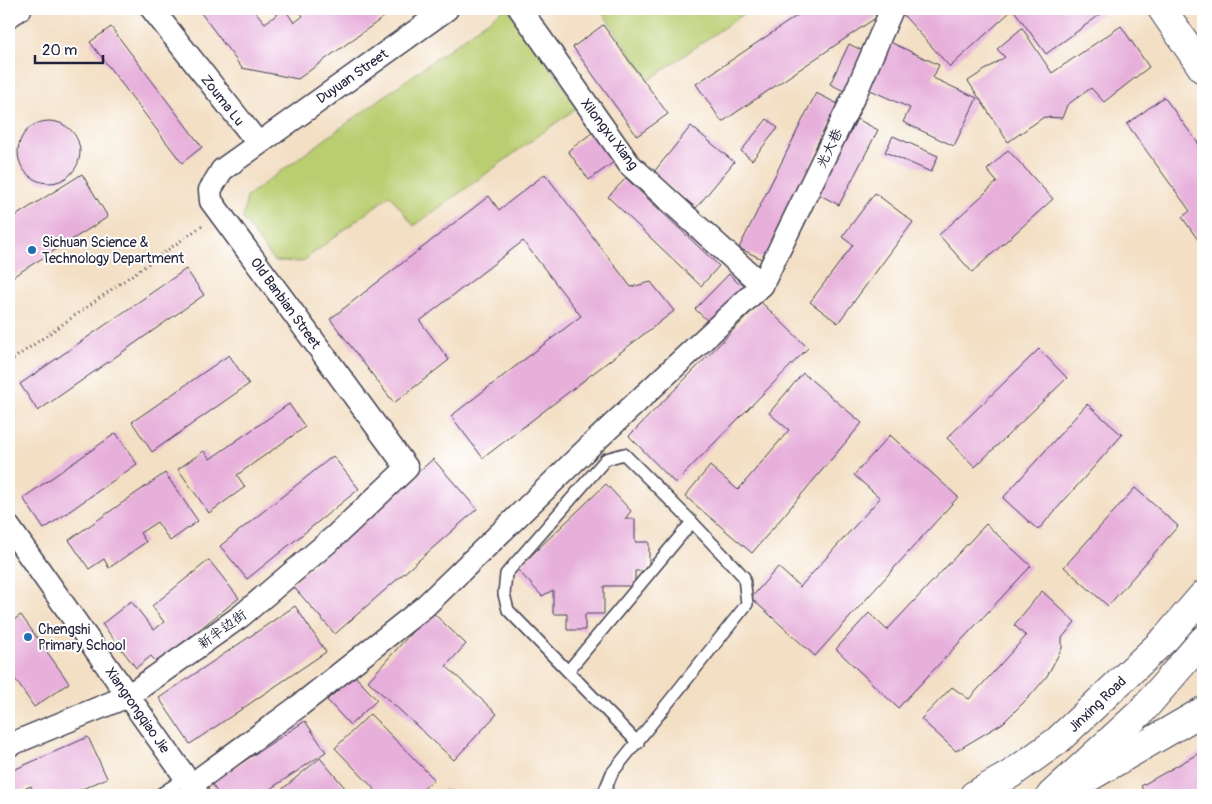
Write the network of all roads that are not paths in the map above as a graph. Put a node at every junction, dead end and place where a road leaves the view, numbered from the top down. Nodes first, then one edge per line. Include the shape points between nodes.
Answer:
1 (20, 9) edge
2 (152, 9) edge
3 (447, 9) edge
4 (520, 9) edge
5 (892, 9) edge
6 (1162, 9) edge
7 (9, 16) edge
8 (1203, 69) edge
9 (258, 143) junction
10 (762, 285) junction
11 (407, 468) joint
12 (692, 522) junction
13 (9, 527) edge
14 (1203, 594) edge
15 (1203, 640) edge
16 (568, 671) junction
17 (128, 696) junction
18 (1203, 711) edge
19 (638, 743) junction
20 (9, 745) edge
21 (192, 786) edge
22 (159, 795) edge
23 (603, 795) edge
24 (974, 795) edge
25 (1051, 795) edge
26 (1058, 795) edge

1 - 7 street
2 - 9 street, Zouma Lu
3 - 9 street, Duyuan Street
4 - 10 street, Xilongxu Xiang via 629,164
5 - 10 street, 光大巷 via 856,92
6 - 8 main road
9 - 11 street, Old Banbian Street via 222,170 210,190 211,201
10 - 21 street via 424,607
11 - 17 street, 新半边街 via 334,537 241,616
12 - 16 lane
12 - 16 lane via 624,454 606,459 506,574 504,594 508,610
12 - 19 lane via 744,577 747,604
13 - 17 street, Xiangrongqiao Jie
14 - 24 main road, Jinxing Road via 1166,638 1057,741 1011,774
15 - 25 main road via 1141,712
16 - 19 lane
17 - 20 street, 新半边街
17 - 21 street, Xiangrongqiao Jie
18 - 26 main road
19 - 23 lane via 612,773
21 - 22 lane

